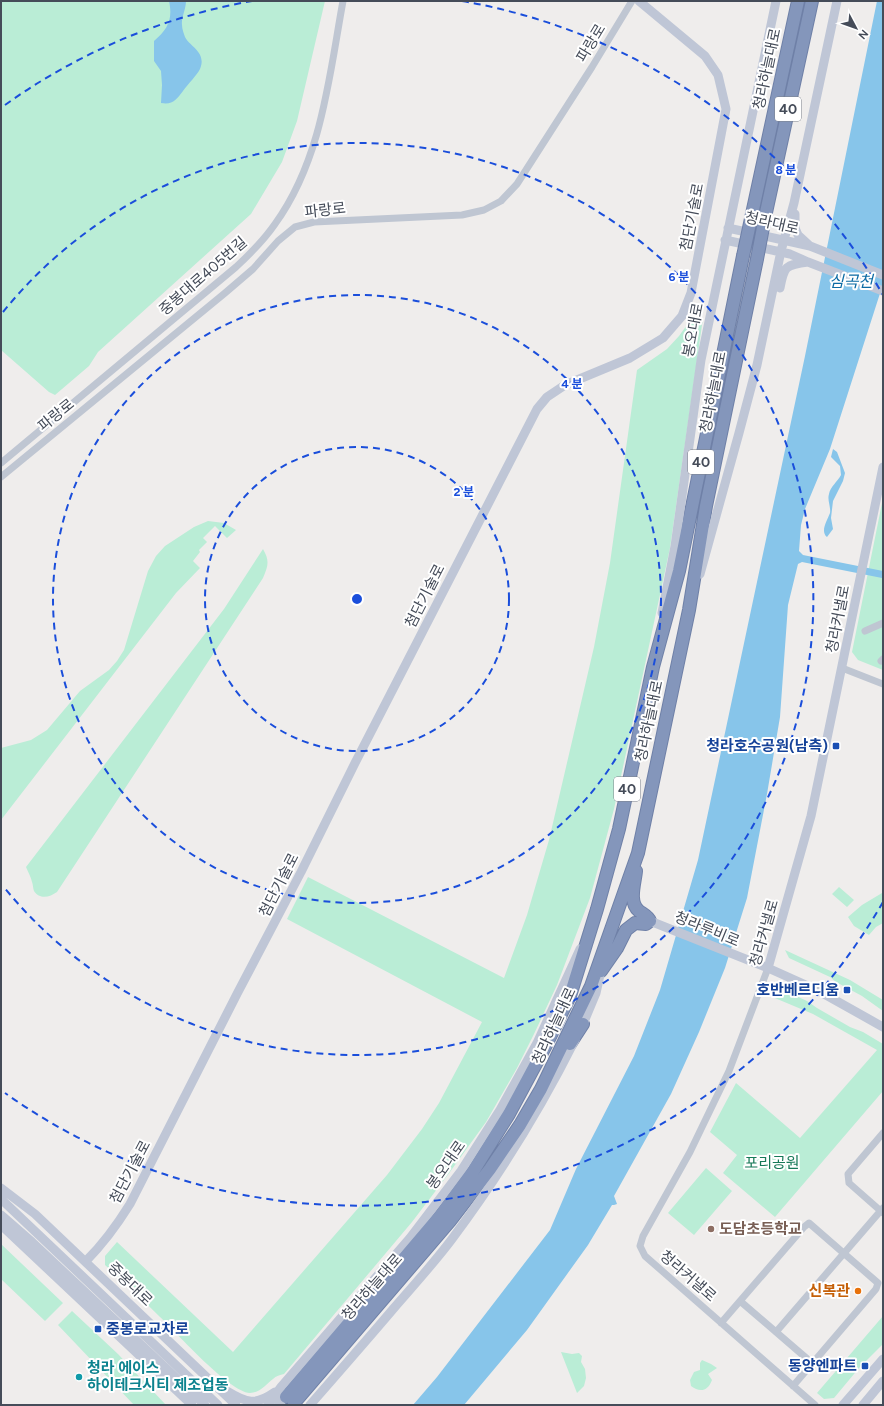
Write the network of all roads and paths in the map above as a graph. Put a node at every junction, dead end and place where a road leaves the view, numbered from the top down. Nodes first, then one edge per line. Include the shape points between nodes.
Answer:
1 (343, 1) edge
2 (632, 1) edge
3 (639, 1) edge
4 (776, 1) edge
5 (798, 1) edge
6 (812, 1) edge
7 (837, 1) edge
8 (794, 203) junction
9 (728, 228) junction
10 (725, 240) junction
11 (784, 241) junction
12 (810, 246) junction
13 (781, 251) junction
14 (808, 262) junction
15 (883, 275) edge
16 (883, 291) edge
17 (769, 309) junction
18 (1, 462) edge
19 (883, 467) edge
20 (1, 477) edge
21 (689, 610) junction
22 (883, 623) edge
23 (865, 631) dead end
24 (653, 667) junction
25 (842, 668) junction
26 (883, 684) edge
27 (638, 852) junction
28 (650, 922) junction
29 (611, 927) junction
30 (768, 968) junction
31 (601, 971) junction
32 (583, 1024) junction
33 (883, 1027) edge
34 (531, 1106) junction
35 (883, 1133) edge
36 (1, 1188) edge
37 (1, 1199) edge
38 (882, 1210) edge
39 (1, 1215) edge
40 (1, 1225) edge
41 (844, 1254) junction
42 (86, 1261) junction
43 (740, 1301) junction
44 (721, 1323) junction
45 (776, 1332) junction
46 (883, 1359) edge
47 (812, 1364) junction
48 (883, 1381) edge
49 (213, 1384) junction
50 (793, 1386) junction
51 (286, 1398) edge
52 (191, 1405) edge
53 (205, 1405) edge
54 (218, 1405) edge
55 (236, 1405) edge
56 (268, 1405) edge
57 (310, 1405) edge
58 (815, 1405) edge
59 (843, 1405) edge
60 (863, 1405) edge

1 - 18 street, 중봉대로405번길 via 319,129 310,158 276,224 236,267
2 - 20 street, 파랑로 via 516,184 501,201 484,210 462,215 314,222 295,227 278,241 253,269
3 - 42 street, 첨단기술로 via 705,56 718,75 726,109 691,293 682,316 663,338 630,358 565,385 547,397 537,408 130,1204 112,1231
4 - 9 street, 봉오대로 / 40
5 - 24 highway, 청라하늘대로 / 40, bridge via 679,571
6 - 21 highway, 청라하늘대로 / 40, bridge via 706,506
7 - 8 street, 40
8 - 11 street, 40
8 - 12 street via 795,228 798,235
9 - 10 street, 봉오대로 / 40
9 - 11 street, 청라대로
10 - 13 street
10 - 24 street, 봉오대로 / 40 via 701,360 675,546
11 - 12 street, 청라대로
11 - 13 street, 40
12 - 15 street
13 - 14 street
13 - 17 street, 40
14 - 16 street
14 - 17 street via 793,264 784,270 779,292
17 - 21 street, 40 via 740,433
19 - 25 street, 청라커낼로
21 - 27 highway, 청라하늘대로 / 40
22 - 23 street
24 - 51 highway, 청라하늘대로 / 40 via 619,829 597,909 570,996 545,1047 509,1114 474,1170 440,1216
25 - 26 street
25 - 30 street, 청라커낼로 via 811,816
27 - 28 highway via 633,904
27 - 29 highway, 청라하늘대로 / 40
28 - 30 street, 청라루비로
28 - 31 highway via 635,924 626,930
29 - 31 street, 40
29 - 34 highway, 청라하늘대로 via 591,986
30 - 33 street, 청라루비로 via 817,990
30 - 44 street, 청라커낼로 via 729,1071 640,1246 645,1256
31 - 32 street, 40 via 596,993
32 - 34 highway
32 - 57 street, 40 via 557,1078 476,1207 415,1283
34 - 51 highway, 청라하늘대로 via 490,1168 450,1221
35 - 38 street via 848,1174 849,1184
36 - 42 street, 중봉대로 via 35,1214
37 - 54 street, 중봉대로
38 - 41 street
39 - 53 street
40 - 52 street
41 - 43 street via 809,1223
41 - 45 street
41 - 47 street via 878,1283 876,1289
42 - 49 street, 중봉대로
43 - 44 street
43 - 45 street
44 - 50 street, 청라커낼로
45 - 47 street
46 - 59 street
47 - 50 street
48 - 60 street
49 - 51 street via 243,1401
49 - 55 street, 중봉대로
50 - 58 street, 청라커낼로
51 - 56 street

